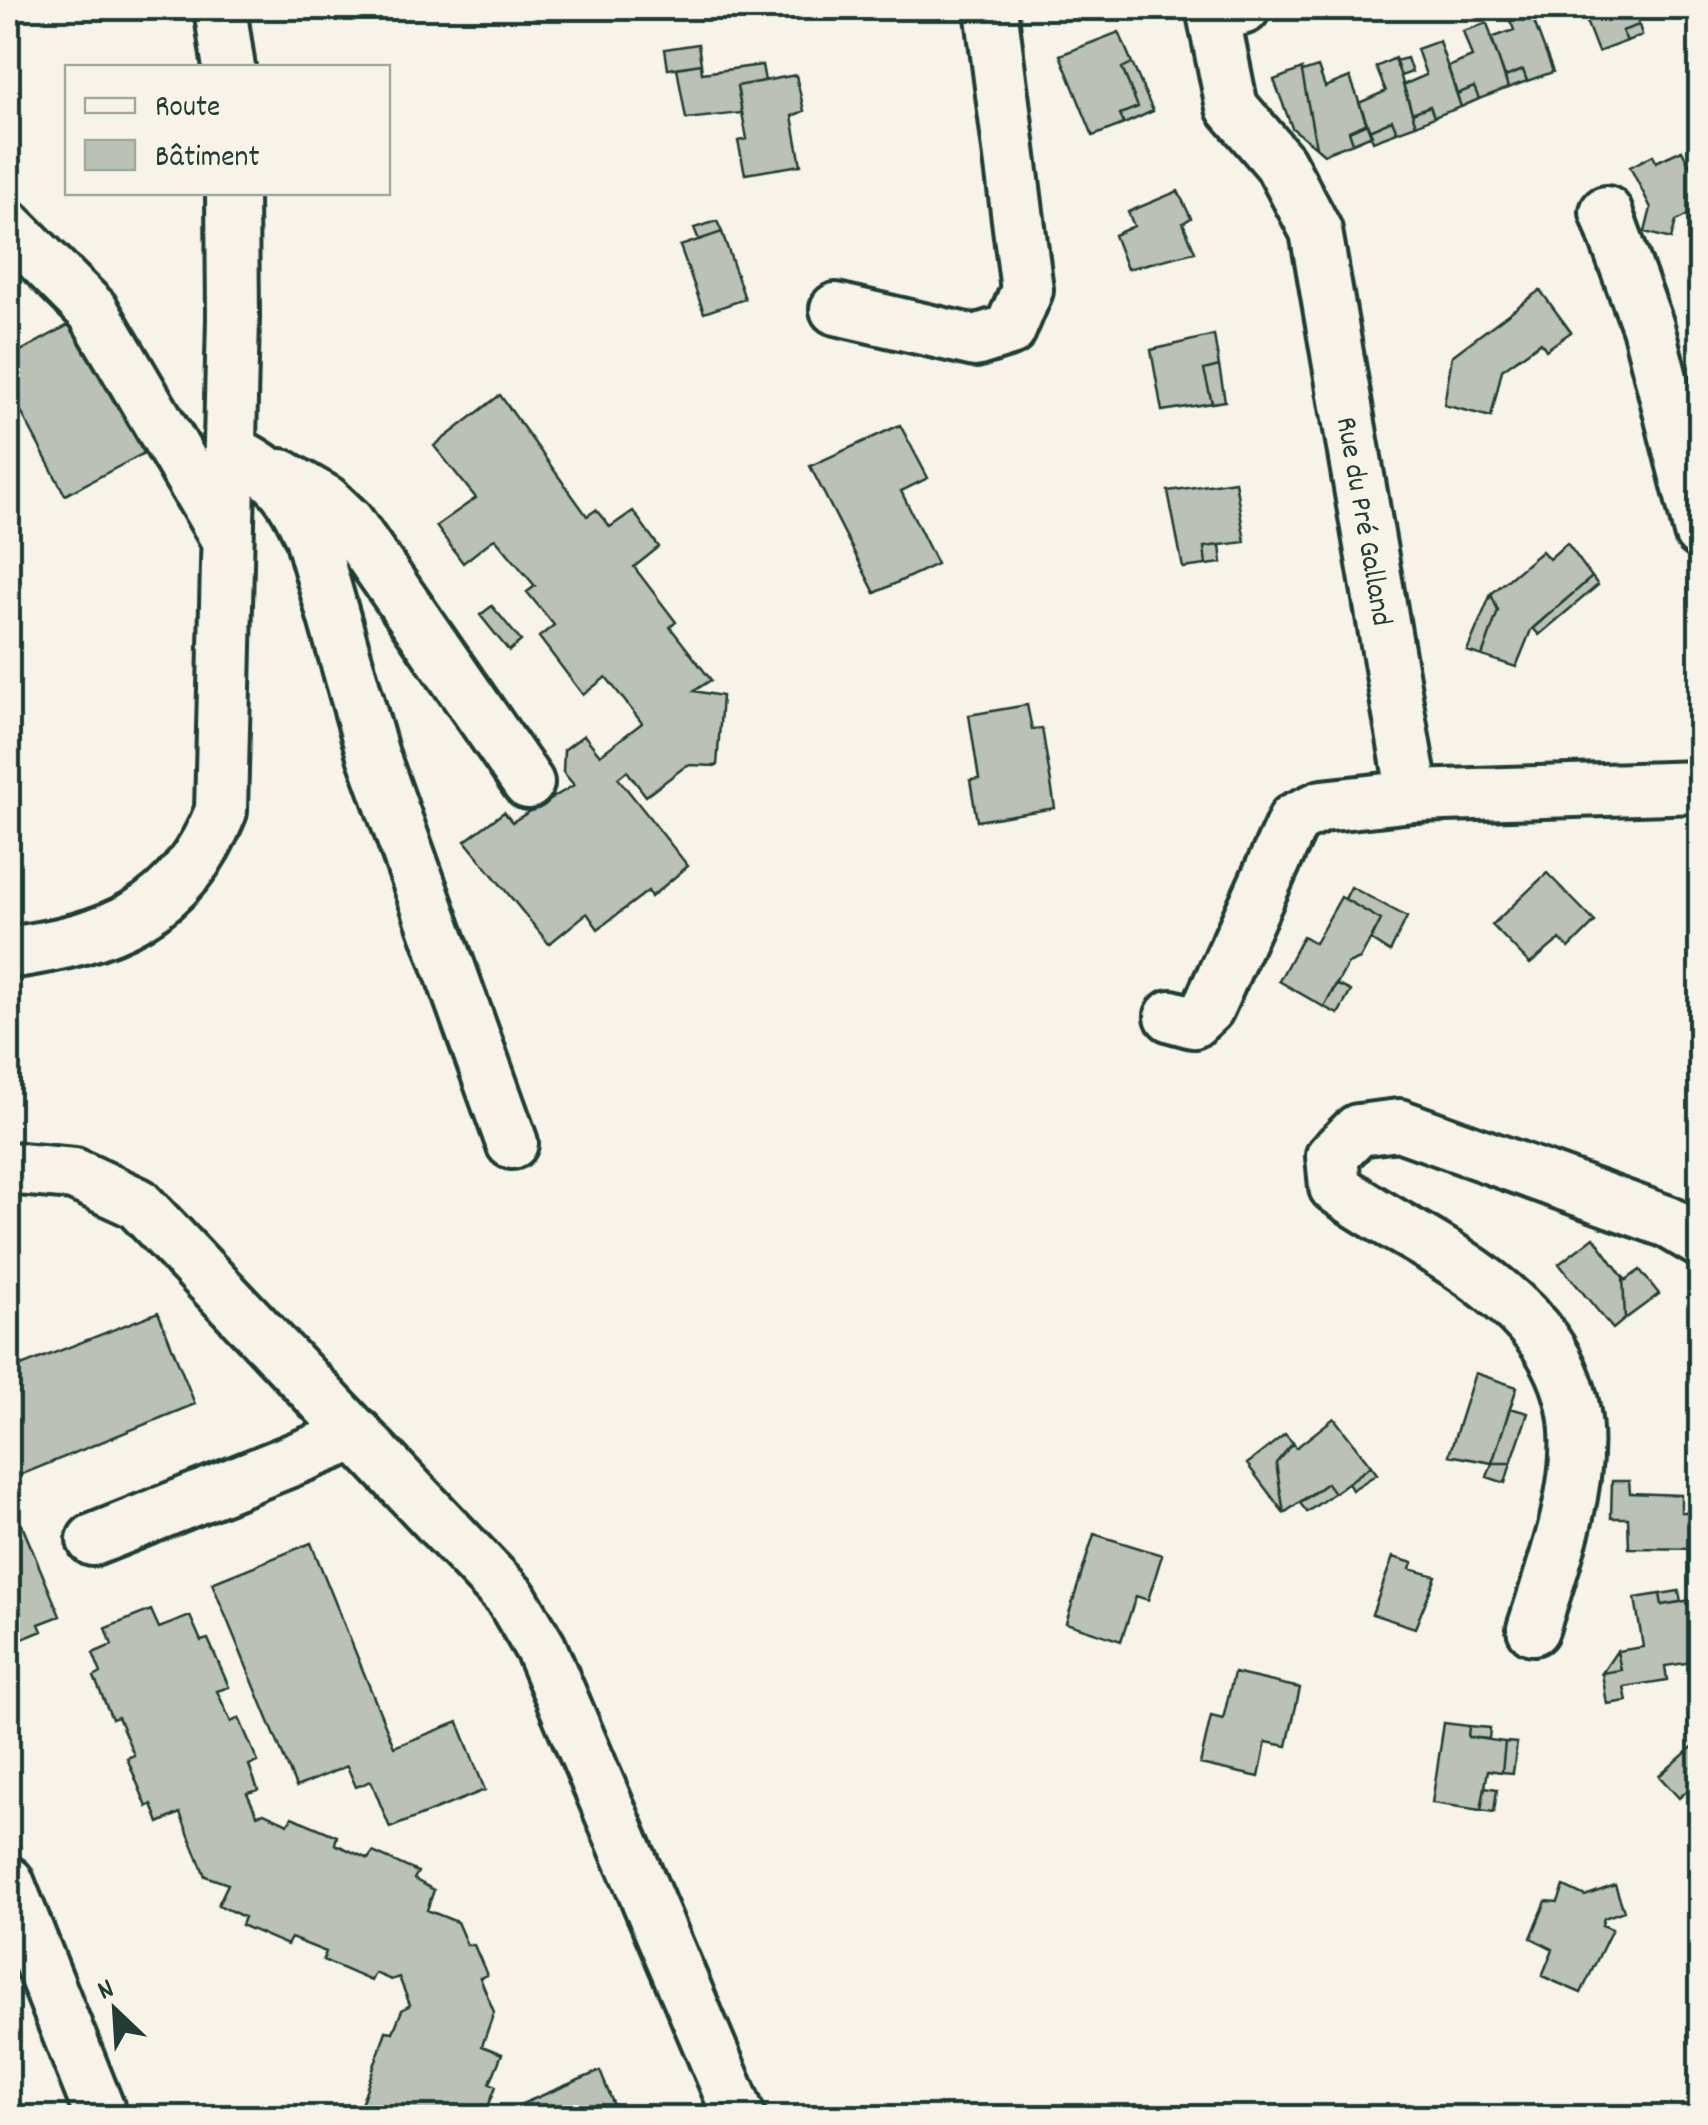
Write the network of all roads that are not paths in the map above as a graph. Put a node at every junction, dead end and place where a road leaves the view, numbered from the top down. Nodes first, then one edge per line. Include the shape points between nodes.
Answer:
1 (220, 8) edge
2 (991, 8) edge
3 (1224, 11) edge
4 (228, 65) edge
5 (232, 195) edge
6 (1606, 212) dead end
7 (8, 226) edge
8 (836, 309) dead end
9 (249, 460) junction
10 (1700, 532) edge
11 (225, 536) junction
12 (528, 784) dead end
13 (1700, 787) edge
14 (1413, 796) junction
15 (8, 953) edge
16 (1171, 1016) dead end
17 (512, 1144) dead end
18 (8, 1168) edge
19 (1700, 1241) edge
20 (358, 1434) junction
21 (93, 1540) dead end
22 (1533, 1629) dead end
23 (8, 1882) edge
24 (102, 2118) edge
25 (740, 2118) edge

1 - 4 street
2 - 8 street via 1028,290 1010,330 976,341
3 - 14 street, Rue du Pré Galland via 1232,107 1280,163 1316,231
5 - 9 street
6 - 10 street via 1648,328
7 - 11 street via 93,311
9 - 11 street
9 - 12 street via 300,483 348,522
9 - 17 street via 301,514 311,538 373,755
11 - 15 street via 224,783 213,831 183,877 154,905 108,933
13 - 14 street
14 - 16 street via 1322,806 1294,819 1208,1008 1193,1022
18 - 20 street via 74,1174 136,1202
19 - 22 street via 1668,1222 1400,1125 1358,1130 1332,1156 1335,1187 1506,1298 1553,1348 1580,1425 1566,1528
20 - 21 street
20 - 25 street via 530,1627
23 - 24 street

